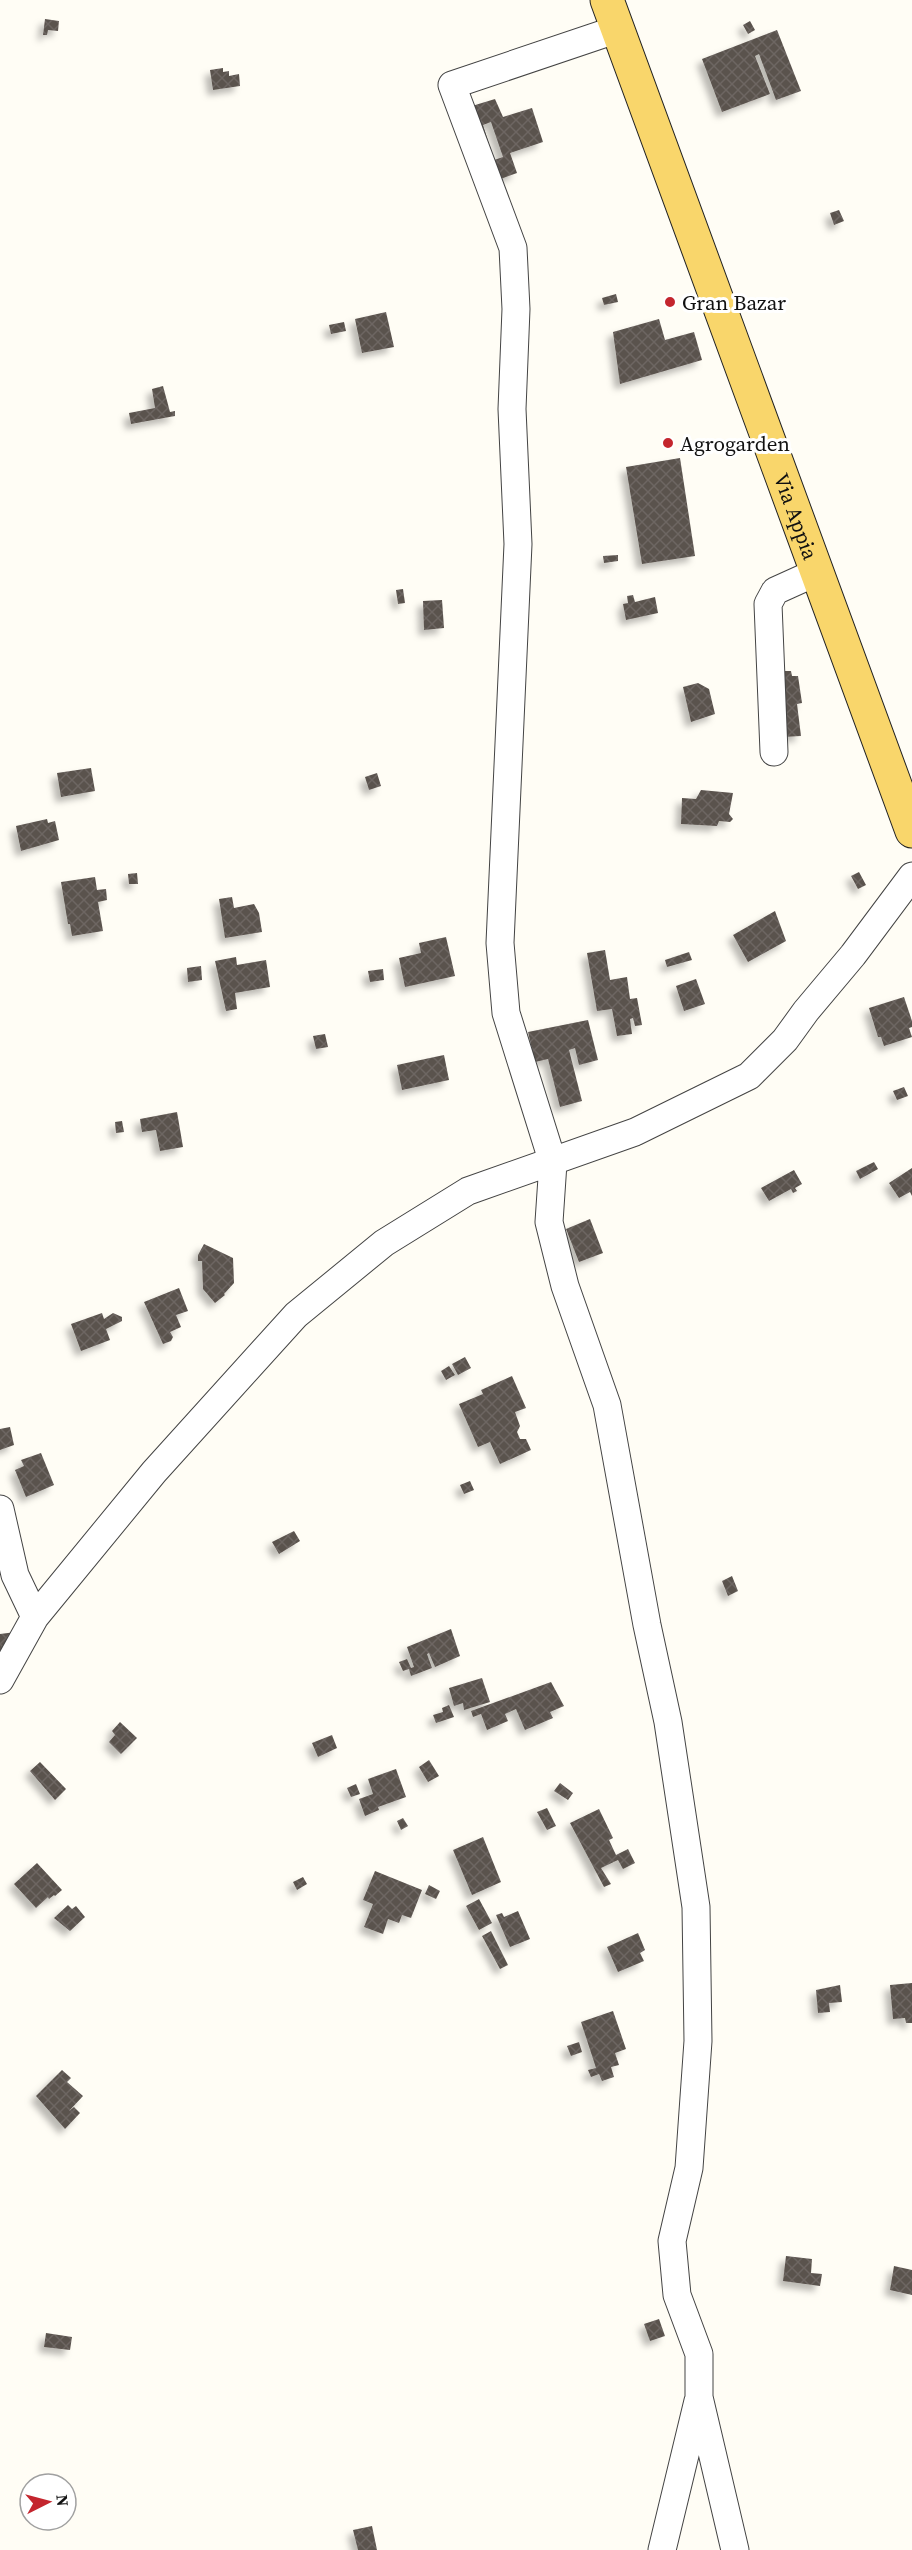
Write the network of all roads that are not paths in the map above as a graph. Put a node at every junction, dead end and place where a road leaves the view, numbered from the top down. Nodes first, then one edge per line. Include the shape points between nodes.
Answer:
1 (612, 15) edge
2 (817, 572) junction
3 (774, 752) dead end
4 (908, 812) edge
5 (912, 876) edge
6 (553, 1163) junction
7 (0, 1509) edge
8 (35, 1617) junction
9 (0, 1680) edge
10 (699, 2397) junction
11 (662, 2550) edge
12 (735, 2550) edge

1 - 2 main road, Via Appia
1 - 6 street via 452,85 513,248 516,309 512,409 518,544 500,943 506,1013
2 - 3 street via 775,591 768,604
2 - 4 main road, Via Appia
5 - 6 street via 785,1040 749,1076 635,1132
6 - 8 street via 468,1191 384,1243 296,1316 154,1472
6 - 10 street via 549,1222 565,1286 607,1405 646,1625 668,1722 696,1907 698,2041 688,2168 672,2241 677,2295 699,2354
7 - 8 street via 15,1575
8 - 9 street
10 - 11 street
10 - 12 street

